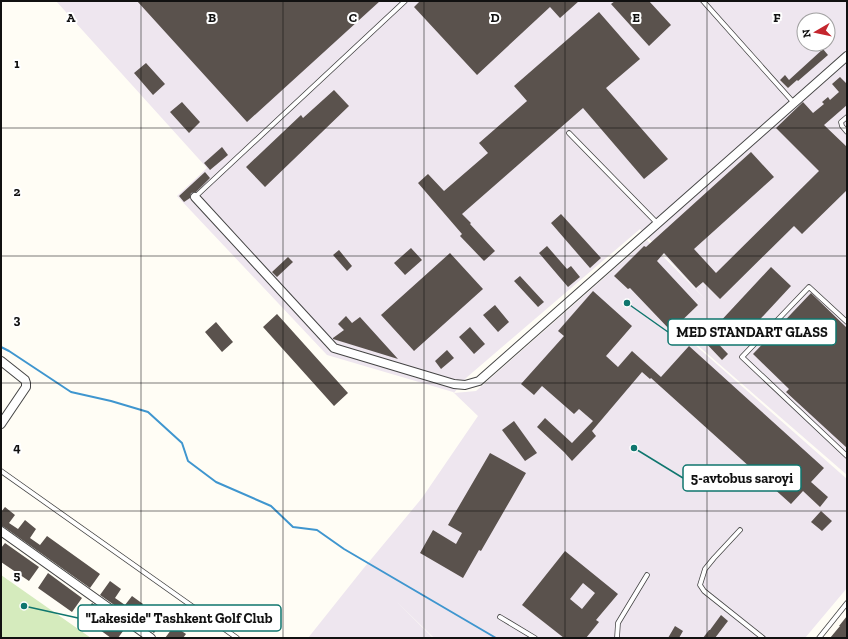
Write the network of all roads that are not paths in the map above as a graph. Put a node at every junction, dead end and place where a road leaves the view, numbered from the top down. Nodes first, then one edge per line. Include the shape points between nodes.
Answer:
1 (405, 1) edge
2 (703, 1) edge
3 (847, 56) edge
4 (794, 103) junction
5 (847, 117) edge
6 (847, 132) edge
7 (569, 133) dead end
8 (195, 197) joint
9 (657, 224) junction
10 (847, 322) edge
11 (1, 361) edge
12 (1, 424) edge
13 (847, 456) edge
14 (1, 471) edge
15 (740, 530) dead end
16 (1, 531) edge
17 (647, 575) dead end
18 (847, 603) edge
19 (500, 617) dead end
20 (150, 638) edge
21 (237, 638) edge
22 (535, 638) edge
23 (617, 638) edge
24 (763, 638) edge
25 (819, 638) edge

1 - 8 lane
2 - 4 lane
3 - 4 street
4 - 9 street
5 - 6 lane via 841,122
7 - 9 lane
8 - 9 street via 334,348 454,384 465,385 479,381
10 - 13 lane via 809,287 742,357
11 - 12 street via 25,380 26,387
14 - 21 lane
15 - 24 lane via 705,569 700,585 704,591
16 - 20 street
17 - 23 lane via 618,623
18 - 25 lane
19 - 22 lane

